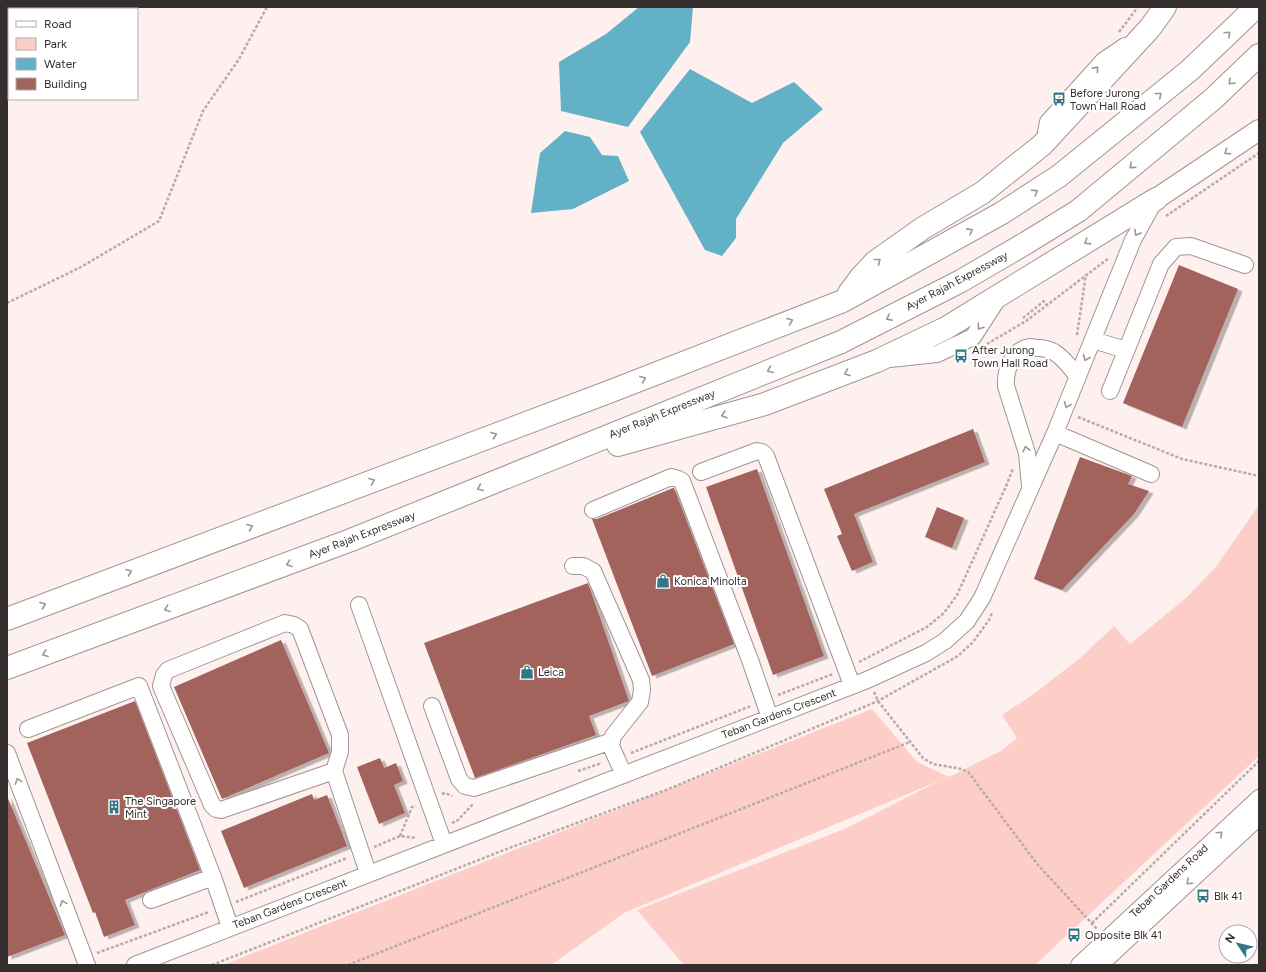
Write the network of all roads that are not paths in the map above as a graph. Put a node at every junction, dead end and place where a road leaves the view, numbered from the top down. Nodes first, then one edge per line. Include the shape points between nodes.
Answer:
1 (1165, 7) edge
2 (1256, 7) edge
3 (1259, 55) edge
4 (1259, 130) edge
5 (1160, 208) junction
6 (1245, 265) dead end
7 (843, 300) junction
8 (1093, 340) junction
9 (1126, 350) junction
10 (1078, 376) junction
11 (1110, 391) dead end
12 (1055, 433) junction
13 (701, 472) dead end
14 (516, 473) junction
15 (1151, 474) dead end
16 (1030, 488) junction
17 (593, 510) dead end
18 (573, 566) dead end
19 (359, 605) dead end
20 (7, 619) edge
21 (7, 668) edge
22 (859, 683) junction
23 (432, 706) dead end
24 (770, 718) junction
25 (28, 729) dead end
26 (612, 741) junction
27 (7, 753) edge
28 (334, 771) junction
29 (624, 775) junction
30 (1259, 798) edge
31 (1259, 817) edge
32 (442, 836) junction
33 (368, 873) junction
34 (213, 877) junction
35 (151, 900) dead end
36 (230, 927) junction
37 (85, 961) edge
38 (135, 965) edge
39 (1079, 965) edge
40 (1100, 965) edge

7 -> 1 highway via 875,262 922,228 982,193 1042,145 1150,28
7 -> 2 highway via 1002,213 1059,176 1190,70
3 -> 14 highway, Ayer Rajah Expressway via 1213,99 1078,211 961,281 841,342
4 -> 5 main road
5 -> 8 street via 1133,240
5 -> 14 highway via 1001,294 946,328 878,361 765,404
6 - 9 street via 1190,246 1176,246 1161,264
20 -> 7 highway via 606,393
8 - 9 street
8 -> 10 street
9 - 11 street
10 -> 12 street, Teban Gardens Crescent
16 -> 10 street, Teban Gardens Crescent via 1027,453 1006,386 1008,366 1021,351 1030,347 1042,348 1054,352 1067,362
12 - 15 street
12 - 16 street, Teban Gardens Crescent
13 - 22 street via 757,451 766,456 846,669
14 -> 21 highway, Ayer Rajah Expressway via 351,540
16 - 22 street, Teban Gardens Crescent via 982,598 967,621 945,641 926,653
17 - 24 street via 671,477 682,481
18 - 26 street via 584,566 593,571 641,680 640,702 615,733
19 - 32 street
22 - 24 street, Teban Gardens Crescent
23 - 26 street via 459,779 465,786 474,788
24 - 29 street, Teban Gardens Crescent
25 - 34 street via 140,686
26 - 29 street via 611,746
37 -> 27 street
28 - 28 street via 340,752 340,735 300,629 294,625 285,623 168,670 164,675 161,686 212,805 216,809 221,810
28 - 33 street
29 - 32 street, Teban Gardens Crescent
39 -> 30 street, Teban Gardens Road
31 -> 40 street, Teban Gardens Road
32 - 33 street, Teban Gardens Crescent
33 - 36 street, Teban Gardens Crescent
34 - 35 street
34 - 36 street
36 - 38 street, Teban Gardens Crescent

